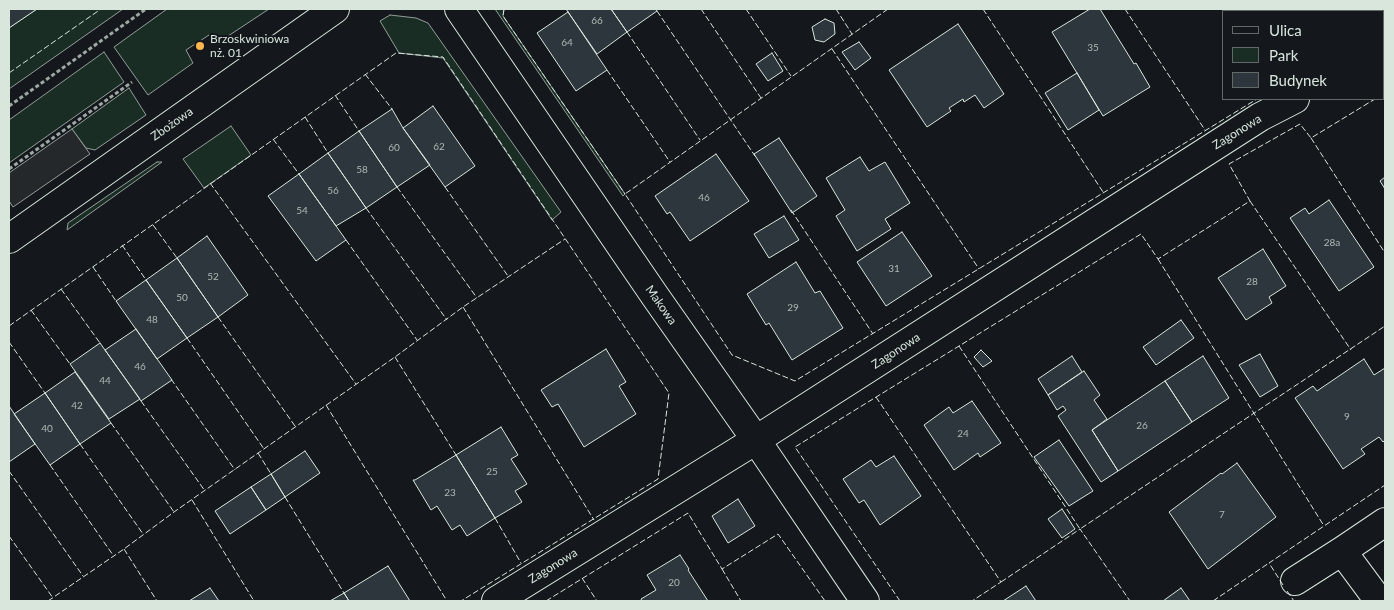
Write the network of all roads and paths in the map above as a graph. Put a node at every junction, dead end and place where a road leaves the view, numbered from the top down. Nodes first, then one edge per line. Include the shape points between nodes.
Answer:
1 (146, 9) edge
2 (335, 9) edge
3 (459, 9) edge
4 (132, 82) dead end
5 (1293, 100) edge
6 (9, 106) edge
7 (9, 169) edge
8 (9, 239) edge
9 (756, 440) junction
10 (1385, 522) edge
11 (1342, 551) junction
12 (1295, 581) dead end
13 (496, 601) edge
14 (865, 601) edge
15 (1378, 601) edge

1 - 6 path
2 - 8 street, Zbożowa
3 - 9 street, Makowa
4 - 7 path
5 - 9 street, Zagonowa via 1260,117
9 - 13 street, Zagonowa
9 - 14 street, Makowa
10 - 11 street
11 - 12 street
11 - 15 street

